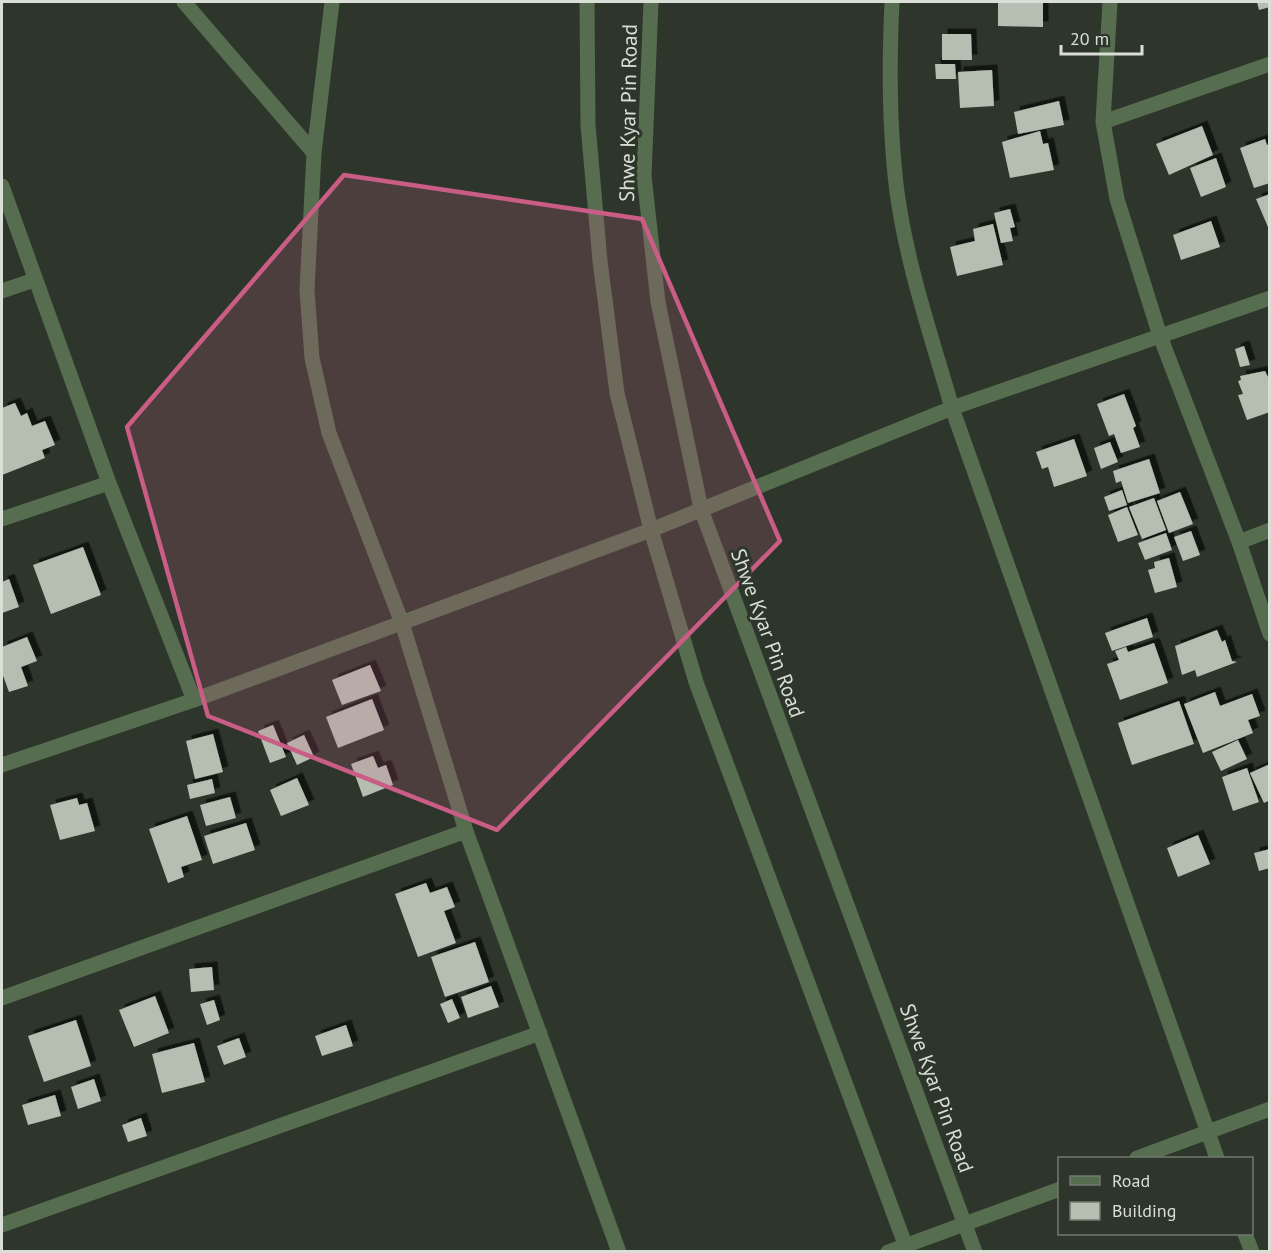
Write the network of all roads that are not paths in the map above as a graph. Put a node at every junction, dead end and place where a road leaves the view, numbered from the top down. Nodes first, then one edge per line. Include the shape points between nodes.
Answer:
1 (184, 2) edge
2 (332, 2) edge
3 (587, 2) edge
4 (651, 2) edge
5 (892, 2) edge
6 (1110, 2) edge
7 (1269, 64) edge
8 (1103, 122) junction
9 (314, 153) junction
10 (2, 186) edge
11 (34, 280) junction
12 (2, 291) edge
13 (1269, 298) edge
14 (1160, 336) junction
15 (952, 408) junction
16 (109, 483) junction
17 (701, 509) junction
18 (2, 519) edge
19 (651, 530) junction
20 (1269, 530) edge
21 (1239, 542) junction
22 (402, 623) junction
23 (1269, 634) edge
24 (194, 700) junction
25 (2, 765) edge
26 (466, 831) junction
27 (2, 998) edge
28 (540, 1033) junction
29 (1269, 1109) edge
30 (1207, 1131) junction
31 (1140, 1157) edge
32 (1217, 1157) edge
33 (1058, 1189) edge
34 (2, 1225) edge
35 (965, 1225) junction
36 (1246, 1235) edge
37 (907, 1249) edge
38 (619, 1251) edge
39 (888, 1251) edge
40 (975, 1251) edge
41 (1252, 1251) edge

1 - 9 street
2 - 9 street
3 - 19 street, Shwe Kyar Pin Road via 588,125 600,261 617,393
4 - 17 street, Shwe Kyar Pin Road via 644,176 658,302
5 - 15 street via 888,78 897,193 918,290
6 - 8 street
7 - 8 street
8 - 14 street via 1117,199
9 - 22 street via 307,290 312,358 328,433
10 - 11 street
11 - 12 street
11 - 16 street
13 - 14 street
14 - 15 street
14 - 21 street
15 - 17 street
15 - 30 street
16 - 18 street
16 - 24 street
17 - 19 street
17 - 35 street, Shwe Kyar Pin Road
19 - 22 street
19 - 37 street, Shwe Kyar Pin Road via 696,682
20 - 21 street
21 - 23 street
22 - 24 street
22 - 26 street
24 - 25 street
26 - 27 street
26 - 28 street
28 - 34 street
28 - 38 street
29 - 30 street
30 - 31 street
30 - 32 street
33 - 35 street
35 - 37 street
35 - 40 street, Shwe Kyar Pin Road
36 - 41 street
37 - 39 street

